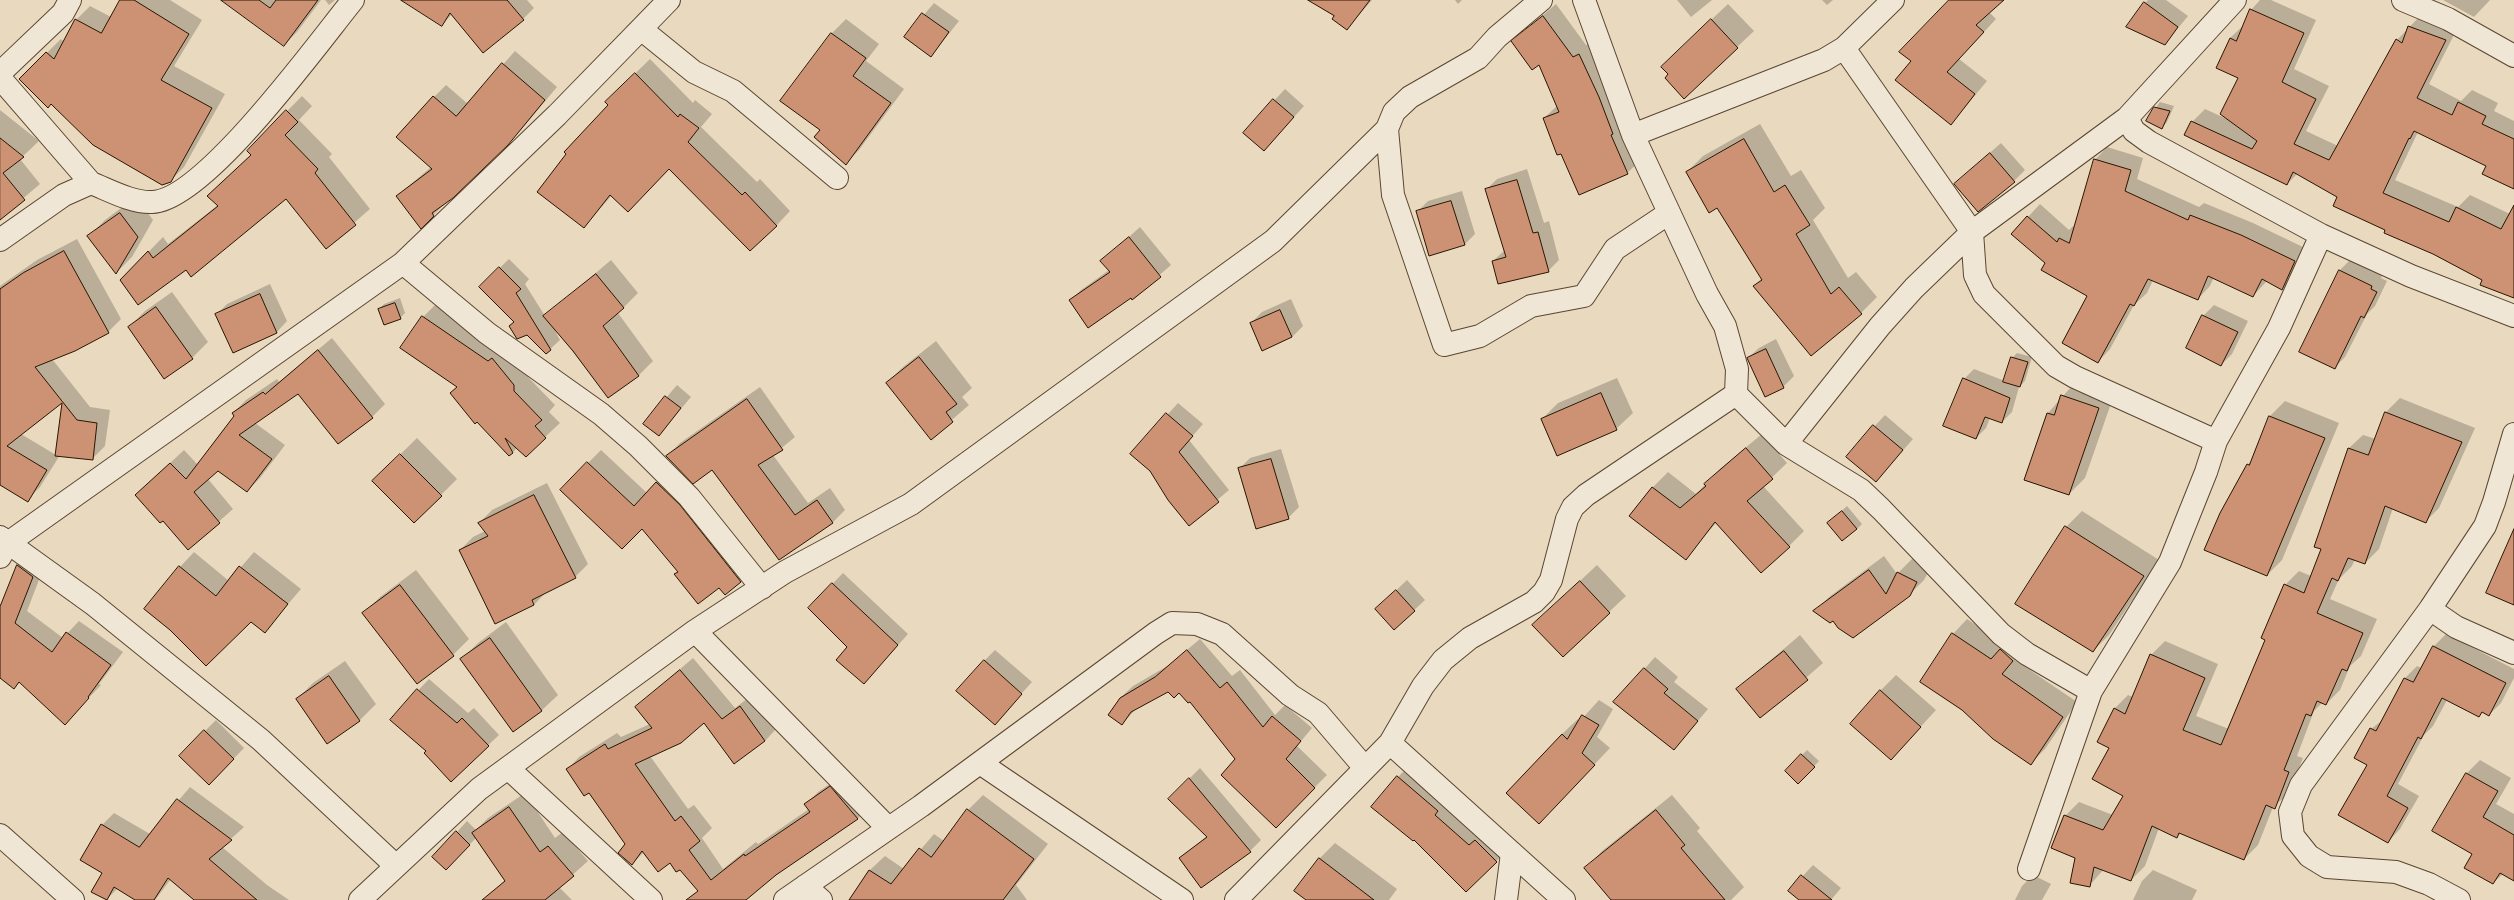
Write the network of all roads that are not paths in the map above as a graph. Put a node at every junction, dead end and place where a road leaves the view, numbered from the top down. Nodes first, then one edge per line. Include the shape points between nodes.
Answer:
1 (70, 0) edge
2 (352, 0) edge
3 (669, 0) edge
4 (1584, 0) edge
5 (1893, 0) edge
6 (2235, 0) edge
7 (2403, 0) edge
8 (1532, 2) edge
9 (641, 29) junction
10 (1844, 48) junction
11 (2514, 56) edge
12 (0, 73) edge
13 (0, 78) edge
14 (2127, 118) junction
15 (1386, 129) junction
16 (1633, 135) junction
17 (837, 178) dead end
18 (91, 183) junction
19 (1669, 213) junction
20 (1972, 232) junction
21 (2321, 235) junction
22 (0, 240) edge
23 (403, 264) junction
24 (2514, 316) edge
25 (1736, 394) junction
26 (2514, 434) edge
27 (2216, 441) junction
28 (1786, 444) junction
29 (3, 546) edge
30 (762, 588) junction
31 (2430, 608) junction
32 (695, 631) junction
33 (2514, 654) edge
34 (2091, 691) junction
35 (1390, 743) junction
36 (980, 763) junction
37 (1365, 768) junction
38 (509, 769) junction
39 (888, 828) junction
40 (0, 835) edge
41 (1512, 853) junction
42 (395, 865) junction
43 (2029, 869) dead end
44 (805, 886) junction
45 (73, 900) edge
46 (360, 900) edge
47 (651, 900) edge
48 (785, 900) edge
49 (821, 900) edge
50 (1182, 900) edge
51 (1236, 900) edge
52 (1506, 900) edge
53 (1564, 900) edge
54 (2459, 900) edge

1 - 12 street via 63,12
2 - 18 street via 237,142 202,176 170,198 151,203
3 - 9 street
4 - 16 street
5 - 10 street
6 - 14 street
7 - 11 street via 2448,19
8 - 15 street via 1478,58 1410,97 1394,112
9 - 17 street via 694,72 733,91
9 - 23 street via 557,115
10 - 16 street via 1824,60
10 - 20 street
13 - 18 street
14 - 20 street
14 - 21 street via 2134,131 2149,142
15 - 19 street via 1393,195 1444,345 1480,336 1531,306 1584,296 1615,249
15 - 30 street via 1273,241 911,504 786,572
16 - 19 street
18 - 22 street via 64,195
19 - 25 street via 1725,326 1737,369
20 - 27 street via 1975,275 1984,294 2056,366
20 - 28 street via 1914,288 1880,326
21 - 24 street via 2418,279
21 - 27 street via 2273,339
23 - 29 street
23 - 30 street via 487,333 601,414 638,446 689,497
25 - 28 street
25 - 35 street via 1586,495 1573,507 1567,519 1551,580 1544,592 1534,602 1470,638 1443,660 1423,686
26 - 31 street via 2494,502 2484,526
27 - 34 street via 2204,479 2170,562
28 - 34 street via 1860,490 2001,634 2027,654
29 - 42 street via 93,604 261,740
30 - 32 street
31 - 33 street via 2456,627
31 - 54 street via 2301,785 2290,812 2293,836 2309,856 2327,867 2396,872 2429,884
32 - 38 street
32 - 39 street
34 - 43 street
35 - 37 street
35 - 41 street
36 - 37 street via 1172,623 1197,624 1222,634 1290,695 1318,713
36 - 39 street
36 - 50 street
37 - 51 street
38 - 42 street via 479,789
38 - 47 street
39 - 44 street
40 - 45 street
41 - 52 street
41 - 53 street
42 - 46 street
44 - 48 street
44 - 49 street

